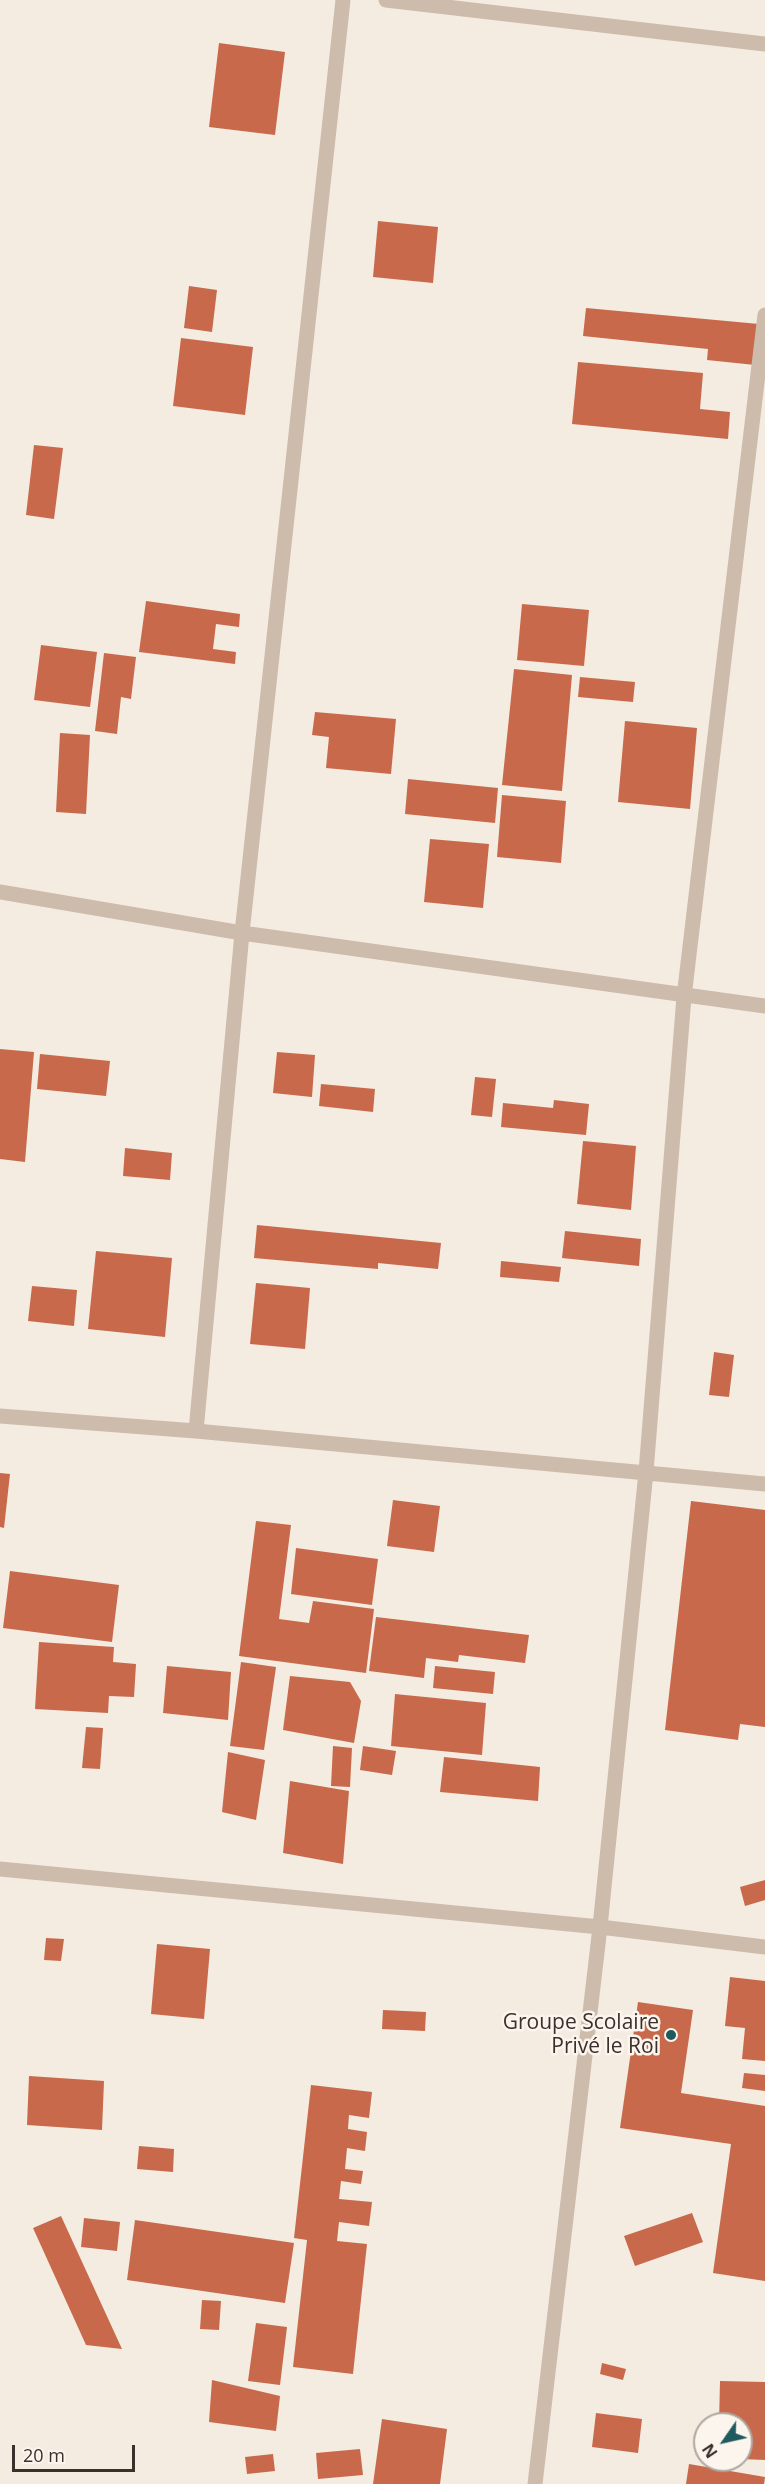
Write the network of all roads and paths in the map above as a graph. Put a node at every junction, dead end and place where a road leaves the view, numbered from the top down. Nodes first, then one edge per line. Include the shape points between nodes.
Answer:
1 (343, 0) edge
2 (386, 0) edge
3 (765, 44) edge
4 (765, 315) edge
5 (0, 892) edge
6 (242, 933) junction
7 (684, 997) junction
8 (765, 1006) edge
9 (0, 1416) edge
10 (196, 1431) junction
11 (646, 1472) junction
12 (765, 1484) edge
13 (0, 1869) edge
14 (600, 1927) junction
15 (765, 1947) edge
16 (535, 2484) edge

1 - 6 street
2 - 3 street
4 - 7 street
5 - 6 street
6 - 7 street
6 - 10 street
7 - 8 street
7 - 11 street
9 - 10 street
10 - 11 street
11 - 12 street
11 - 14 street
13 - 14 street
14 - 15 street
14 - 16 street

